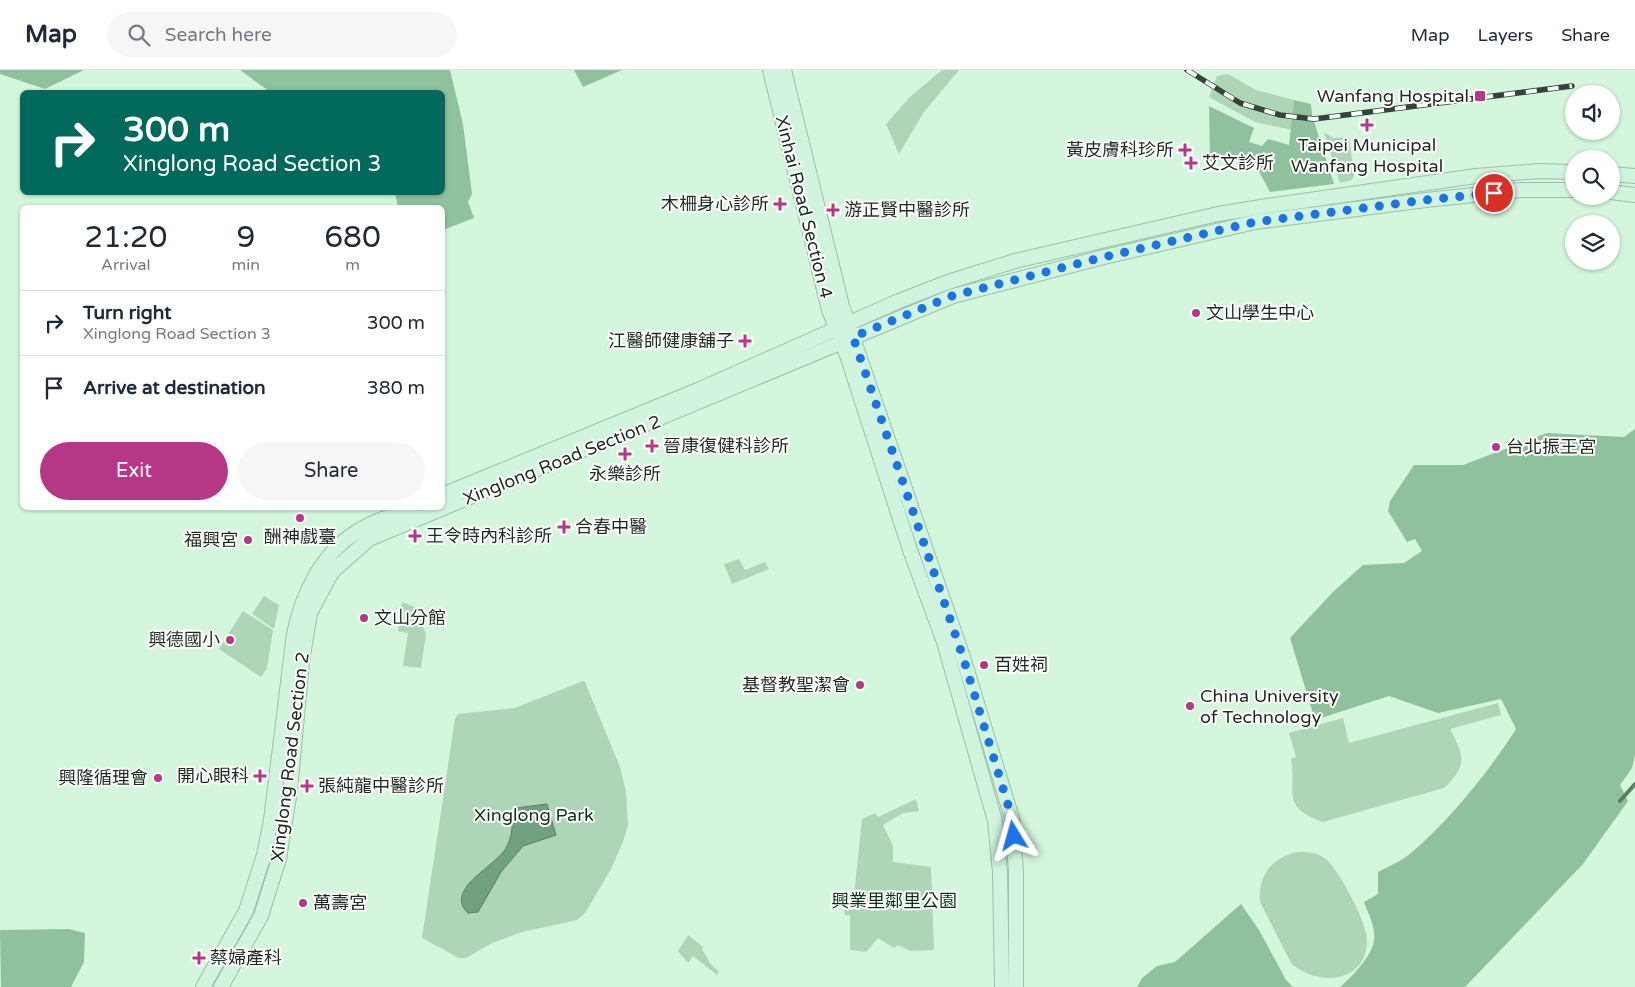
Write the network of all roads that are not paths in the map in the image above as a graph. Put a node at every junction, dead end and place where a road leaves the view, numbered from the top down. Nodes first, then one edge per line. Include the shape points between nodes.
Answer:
1 (770, 70) edge
2 (784, 70) edge
3 (1565, 172) edge
4 (1620, 175) edge
5 (1635, 176) edge
6 (1565, 190) edge
7 (1620, 193) edge
8 (1635, 195) edge
9 (845, 333) junction
10 (445, 494) edge
11 (445, 506) edge
12 (407, 510) edge
13 (436, 510) edge
14 (203, 987) edge
15 (221, 987) edge
16 (1002, 987) edge
17 (1016, 987) edge

1 - 9 main road, Xinhai Road Section 4 via 829,310
2 - 9 main road, Xinhai Road Section 4 via 842,306
3 - 9 main road via 1476,176 1218,214 1015,261 948,282
4 - 5 main road
6 - 9 main road via 1521,190 1255,222 952,296
7 - 8 main road
9 - 10 main road, Xinglong Road Section 2
9 - 11 main road, Xinglong Road Section 2
9 - 16 main road via 910,550 944,642 995,821 1000,872
9 - 17 main road via 963,657 1012,818 1016,872
12 - 14 main road, Xinglong Road Section 2 via 355,532 322,565 309,585 298,611 294,634 264,855 246,911
13 - 15 main road, Xinglong Road Section 2 via 369,539 341,562 310,613 286,817 274,877 253,931

